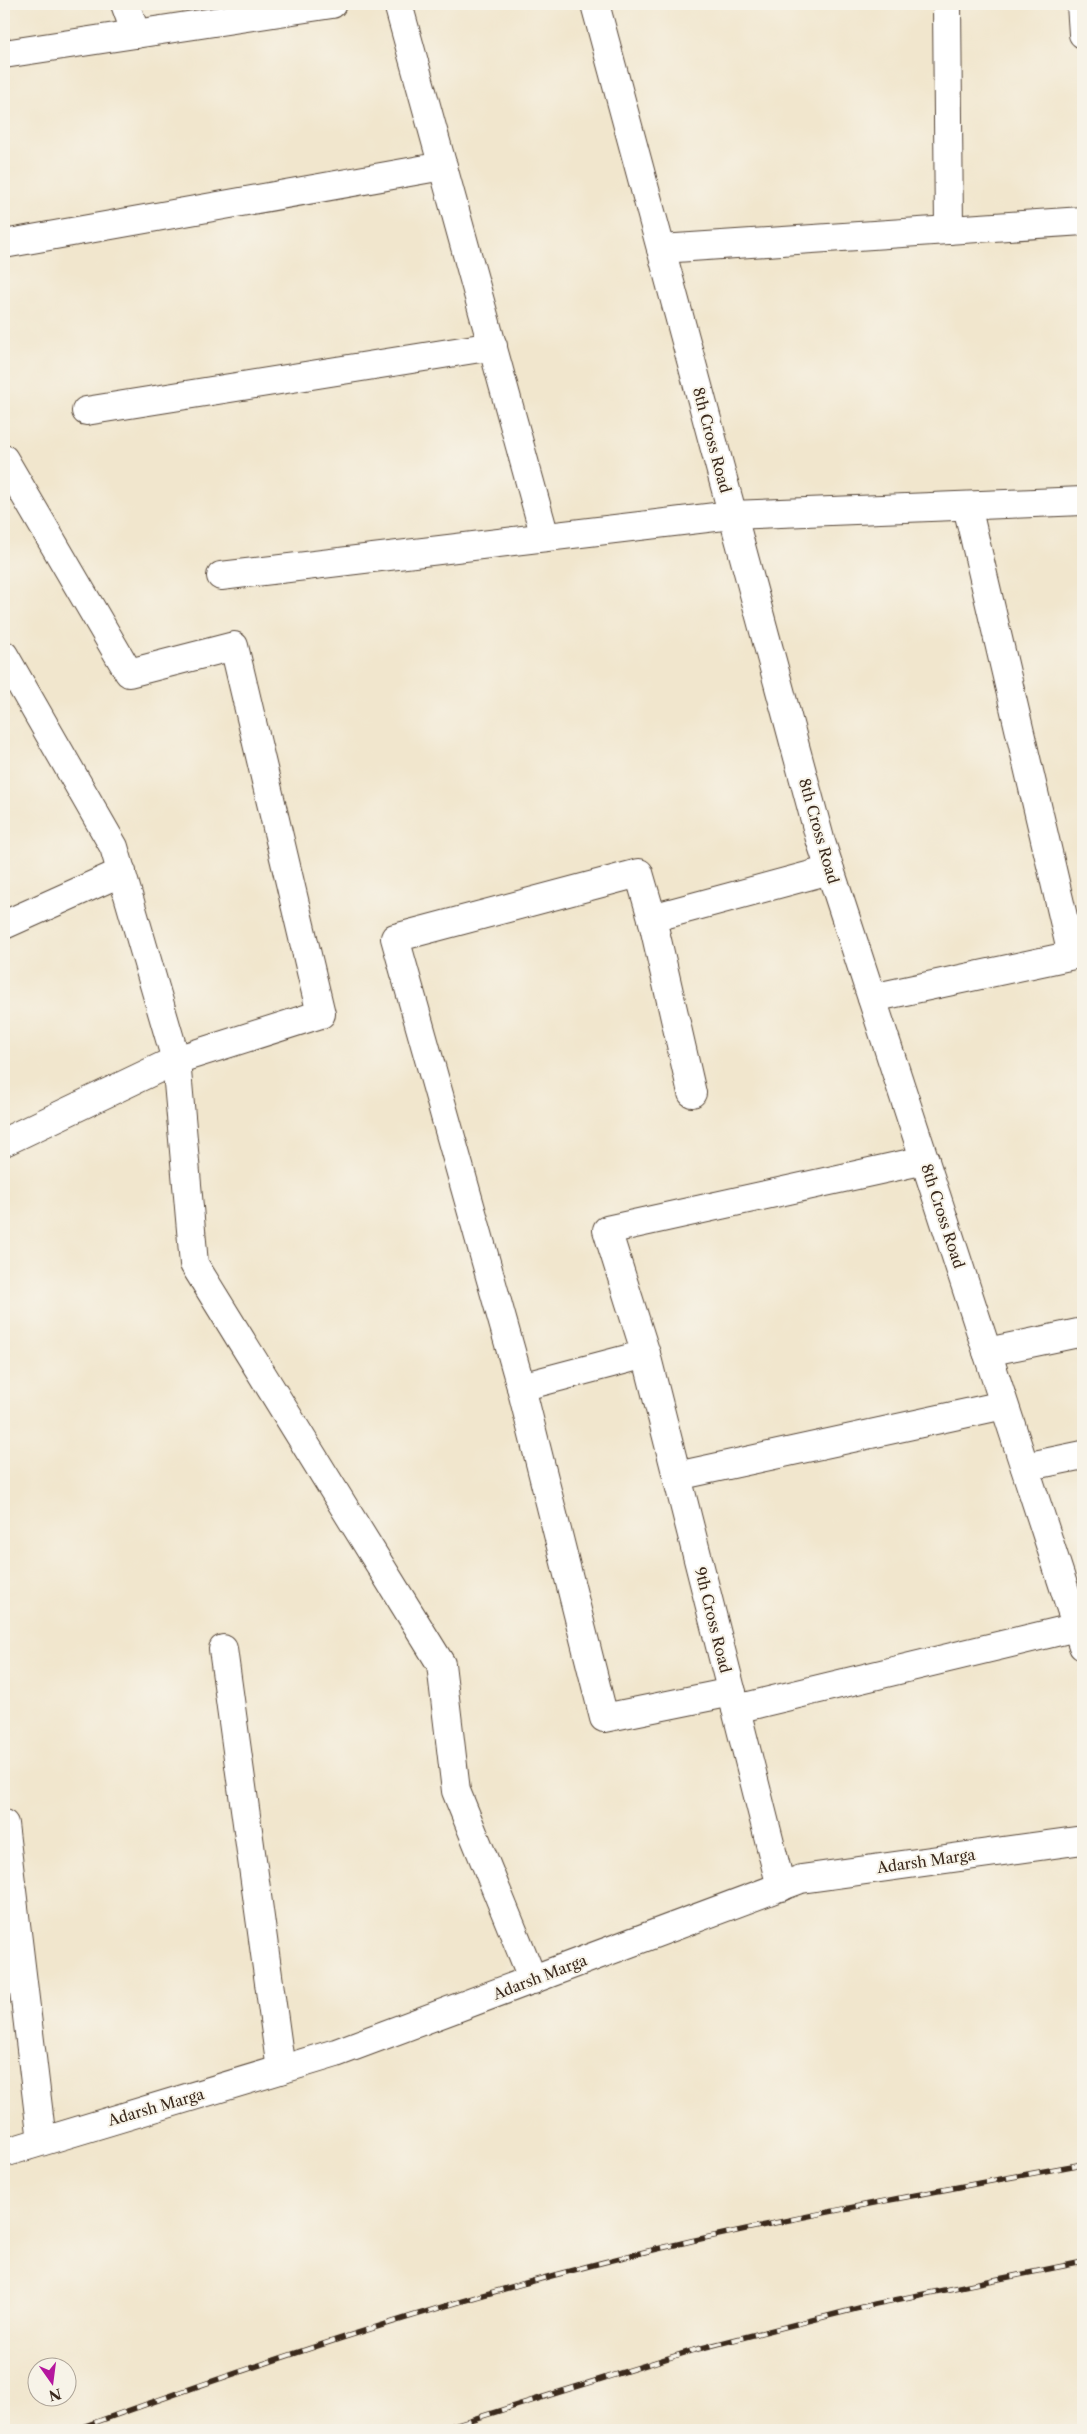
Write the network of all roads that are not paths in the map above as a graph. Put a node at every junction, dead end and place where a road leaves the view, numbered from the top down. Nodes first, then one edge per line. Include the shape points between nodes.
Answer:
1 (125, 4) edge
2 (332, 4) edge
3 (398, 4) edge
4 (595, 4) edge
5 (947, 4) edge
6 (1081, 4) edge
7 (288, 7) edge
8 (136, 34) junction
9 (1083, 34) edge
10 (4, 54) edge
11 (443, 166) junction
12 (1083, 221) edge
13 (949, 230) junction
14 (4, 244) edge
15 (661, 249) junction
16 (493, 346) junction
17 (86, 412) dead end
18 (4, 459) edge
19 (1083, 501) edge
20 (967, 506) junction
21 (732, 515) junction
22 (545, 537) junction
23 (221, 576) dead end
24 (4, 655) edge
25 (830, 870) junction
26 (122, 872) junction
27 (652, 918) junction
28 (4, 925) edge
29 (1078, 954) edge
30 (872, 998) junction
31 (176, 1060) junction
32 (692, 1093) dead end
33 (4, 1142) edge
34 (925, 1160) junction
35 (1083, 1332) edge
36 (987, 1352) junction
37 (646, 1354) junction
38 (521, 1387) junction
39 (1004, 1405) junction
40 (1083, 1455) edge
41 (1025, 1467) junction
42 (677, 1476) junction
43 (1080, 1636) edge
44 (223, 1649) dead end
45 (734, 1701) junction
46 (4, 1824) edge
47 (1083, 1840) edge
48 (781, 1887) junction
49 (533, 1980) junction
50 (281, 2070) junction
51 (42, 2141) junction
52 (4, 2153) edge

1 - 8 street
2 - 7 street
3 - 11 street
4 - 15 street, 8th Cross Road
5 - 13 street
6 - 9 street
7 - 8 street
8 - 10 street
11 - 14 street
11 - 16 street
12 - 13 street
13 - 15 street
15 - 21 street, 8th Cross Road
16 - 17 street
16 - 22 street
18 - 31 street via 129,672 234,646 321,1014
19 - 20 street
20 - 21 street
20 - 29 street
21 - 22 street
21 - 25 street, 8th Cross Road
22 - 23 street
24 - 26 street via 114,847
25 - 27 street
25 - 30 street, 8th Cross Road
26 - 28 street
26 - 31 street
27 - 32 street
27 - 38 street via 639,873 394,938
29 - 30 street
30 - 34 street, 8th Cross Road
31 - 33 street
31 - 49 street via 194,1264 441,1664 456,1792
34 - 36 street, 8th Cross Road
34 - 37 street, 9th Cross Road via 607,1230
35 - 36 street
36 - 39 street, 8th Cross Road
37 - 38 street
37 - 42 street, 9th Cross Road
38 - 45 street via 604,1718
39 - 41 street, 8th Cross Road
39 - 42 street
40 - 41 street
41 - 43 street, 8th Cross Road
42 - 45 street, 9th Cross Road
43 - 45 street
44 - 50 street
45 - 48 street, 9th Cross Road
46 - 51 street
47 - 48 street, Adarsh Marga via 801,1879
48 - 49 street, Adarsh Marga
49 - 50 street, Adarsh Marga via 336,2054
50 - 51 street, Adarsh Marga
51 - 52 street, Adarsh Marga

